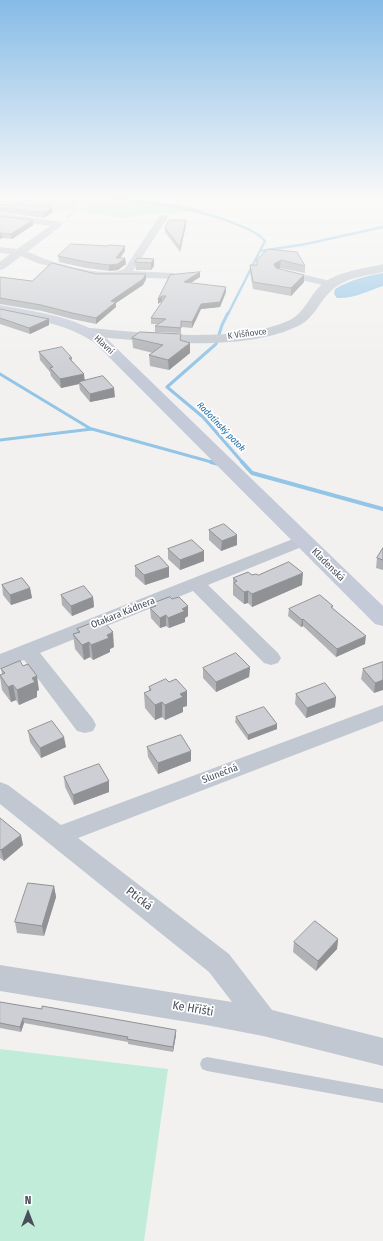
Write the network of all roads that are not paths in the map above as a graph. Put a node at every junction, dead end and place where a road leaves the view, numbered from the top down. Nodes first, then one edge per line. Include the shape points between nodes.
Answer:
1 (14, 257) edge
2 (34, 257) edge
3 (136, 257) edge
4 (0, 267) edge
5 (383, 268) edge
6 (124, 274) junction
7 (173, 276) edge
8 (271, 283) edge
9 (331, 284) junction
10 (0, 309) edge
11 (90, 332) junction
12 (274, 510) joint
13 (303, 540) junction
14 (195, 584) junction
15 (383, 619) edge
16 (28, 651) junction
17 (271, 658) dead end
18 (0, 662) edge
19 (383, 713) edge
20 (85, 725) dead end
21 (0, 791) edge
22 (58, 836) junction
23 (0, 978) edge
24 (263, 1022) junction
25 (383, 1052) edge
26 (207, 1064) dead end
27 (383, 1096) edge

1 - 4 street
2 - 6 street via 41,261 105,277
3 - 6 street
5 - 9 street, K Višňovce
6 - 7 street
8 - 9 street via 283,268
9 - 11 street, K Višňovce via 301,320 267,332 190,337
10 - 11 main road, Hlavní via 68,324
11 - 12 main road, Hlavní
12 - 13 main road, Kladenská
13 - 14 street, Otakara Kádnera
13 - 15 main road, Kladenská
14 - 16 street, Otakara Kádnera
14 - 17 street
16 - 18 street, Otakara Kádnera
16 - 20 street
19 - 22 street, Slunečná
21 - 22 street, Ptická
22 - 24 street, Ptická via 219,963
23 - 24 street, Ke Hřišti
24 - 25 street, Ke Hřišti
26 - 27 lane

